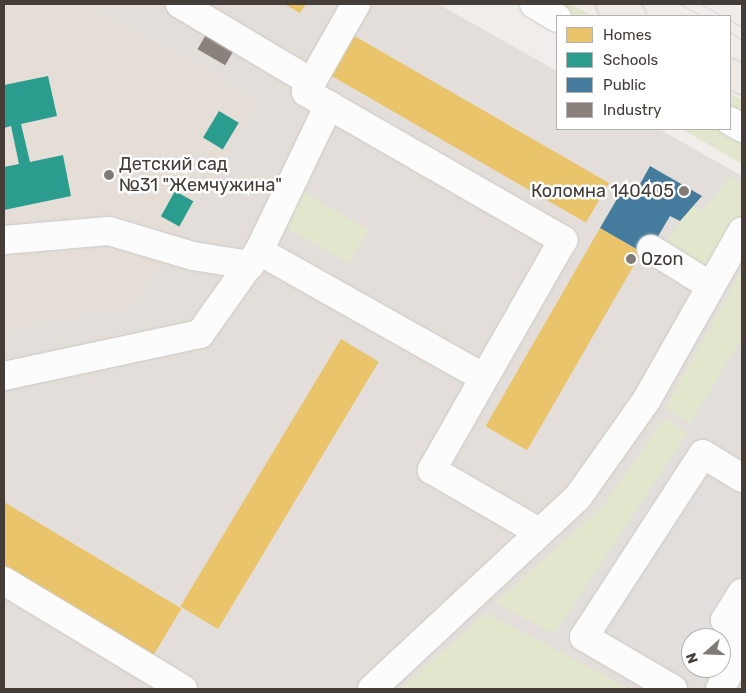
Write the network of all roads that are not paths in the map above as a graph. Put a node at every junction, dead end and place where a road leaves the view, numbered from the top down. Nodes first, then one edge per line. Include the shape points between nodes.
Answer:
1 (180, 4) edge
2 (356, 4) edge
3 (534, 4) edge
4 (610, 4) edge
5 (630, 15) edge
6 (556, 17) edge
7 (731, 74) edge
8 (742, 80) edge
9 (311, 82) junction
10 (329, 106) junction
11 (731, 122) edge
12 (742, 128) edge
13 (742, 231) edge
14 (4, 240) edge
15 (651, 249) dead end
16 (254, 258) junction
17 (711, 286) junction
18 (4, 376) edge
19 (484, 378) junction
20 (742, 478) edge
21 (539, 532) junction
22 (4, 581) edge
23 (742, 593) edge
24 (742, 648) edge
25 (183, 689) edge
26 (372, 689) edge
27 (673, 689) edge
28 (720, 689) edge

1 - 9 street
2 - 9 street
3 - 6 street
4 - 5 main road
7 - 8 main road
9 - 10 street via 306,92
10 - 16 street
10 - 19 street via 563,240
11 - 12 street
13 - 17 street
14 - 16 street via 109,231 193,256
15 - 17 street
16 - 18 street via 200,334
16 - 19 street
17 - 21 street via 611,452 578,496
19 - 21 street via 432,470
20 - 27 street via 703,454 584,637
21 - 26 street
22 - 25 street
23 - 24 street via 725,620
24 - 28 street

